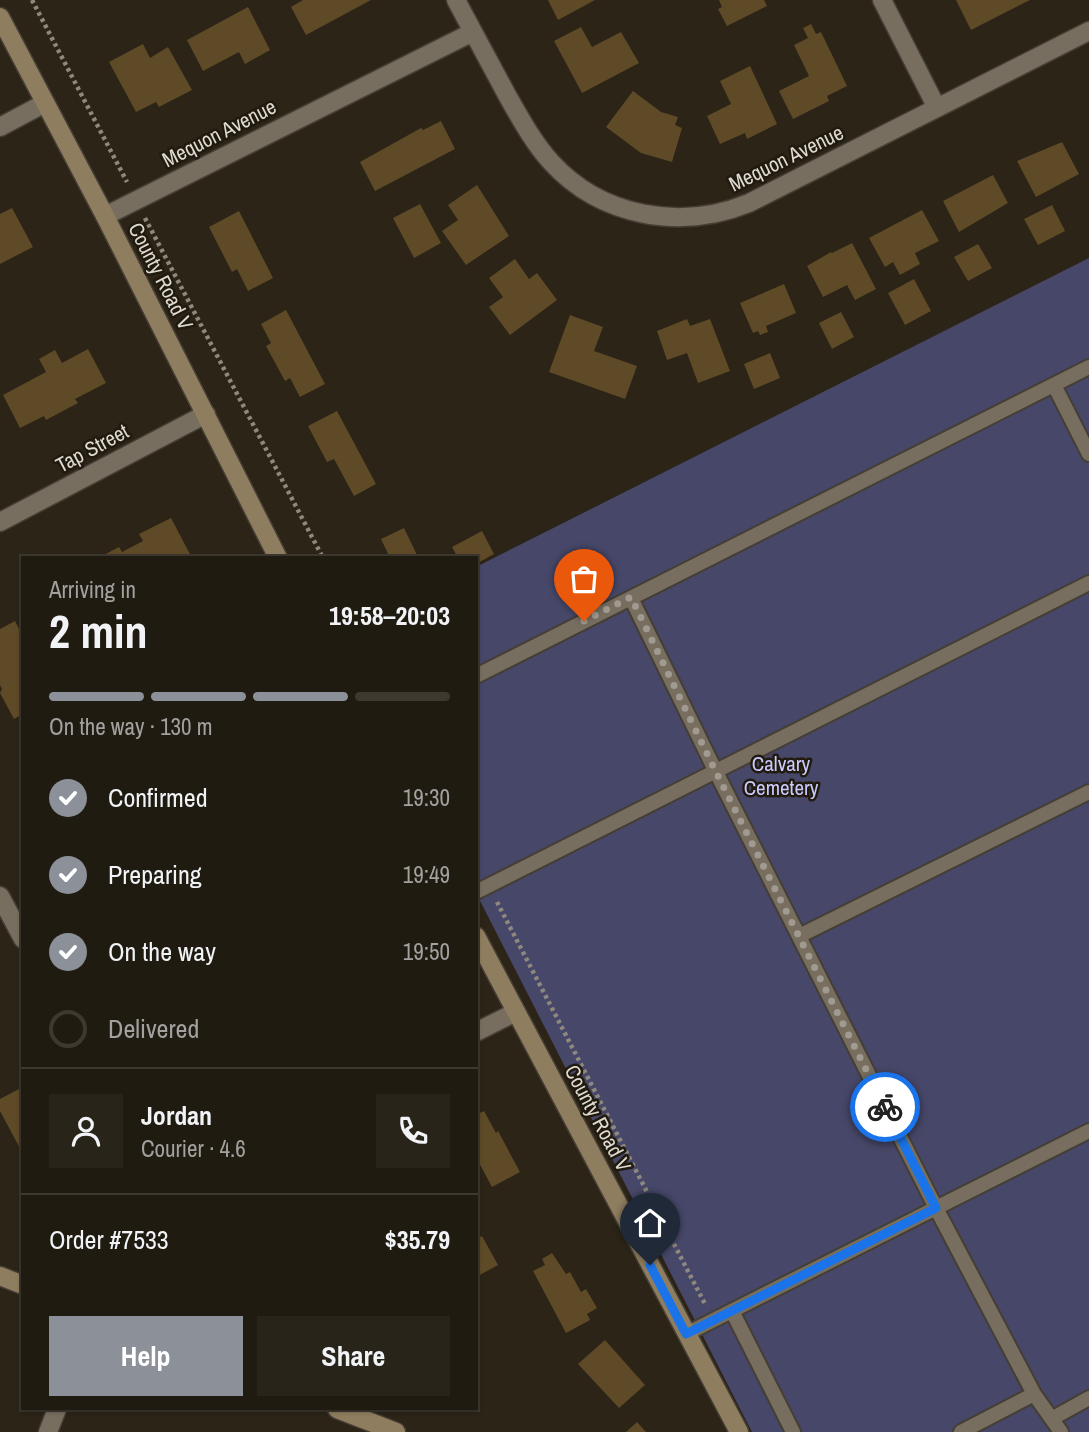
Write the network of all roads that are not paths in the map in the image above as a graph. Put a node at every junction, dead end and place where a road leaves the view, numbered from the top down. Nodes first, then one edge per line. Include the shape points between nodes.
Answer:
1 (456, 0) edge
2 (882, 0) edge
3 (0, 17) edge
4 (1089, 31) edge
5 (473, 32) junction
6 (45, 103) junction
7 (937, 108) junction
8 (0, 127) edge
9 (105, 216) junction
10 (1089, 367) edge
11 (1054, 385) junction
12 (206, 414) junction
13 (1089, 453) edge
14 (0, 522) edge
15 (277, 556) edge
16 (1089, 583) edge
17 (631, 597) junction
18 (478, 675) edge
19 (715, 770) junction
20 (1089, 792) edge
21 (482, 889) edge
22 (0, 896) edge
23 (21, 935) edge
24 (799, 936) junction
25 (478, 940) edge
26 (516, 1012) junction
27 (478, 1031) edge
28 (1089, 1131) edge
29 (936, 1208) junction
30 (0, 1276) edge
31 (21, 1284) edge
32 (732, 1311) junction
33 (686, 1334) junction
34 (1034, 1394) junction
35 (1089, 1398) edge
36 (57, 1410) edge
37 (340, 1410) edge
38 (1053, 1418) junction
39 (48, 1432) edge
40 (396, 1432) edge
41 (739, 1432) edge
42 (793, 1432) edge
43 (961, 1432) edge
44 (1060, 1432) edge

1 - 5 street
2 - 7 street
3 - 6 main road, County Road V
4 - 7 street, Mequon Avenue
5 - 7 street, Mequon Avenue via 529,133 551,163 595,196 646,215 683,218 737,208
5 - 9 street, Mequon Avenue
6 - 8 street
6 - 9 main road, County Road V
9 - 12 main road, County Road V
10 - 11 lane
11 - 13 lane
11 - 17 lane
12 - 14 street, Tap Street
12 - 15 main road, County Road V
16 - 19 lane
17 - 18 lane
17 - 19 lane
19 - 21 lane
19 - 24 lane
20 - 24 lane
22 - 23 street
24 - 29 lane
25 - 26 main road, County Road V
26 - 27 street
26 - 33 main road, County Road V
28 - 29 lane
29 - 32 lane
29 - 34 lane
30 - 31 main road
32 - 33 lane
32 - 42 lane
33 - 41 main road, County Road V
34 - 38 lane
34 - 43 lane
35 - 38 lane
36 - 39 street
37 - 40 main road
38 - 44 lane

